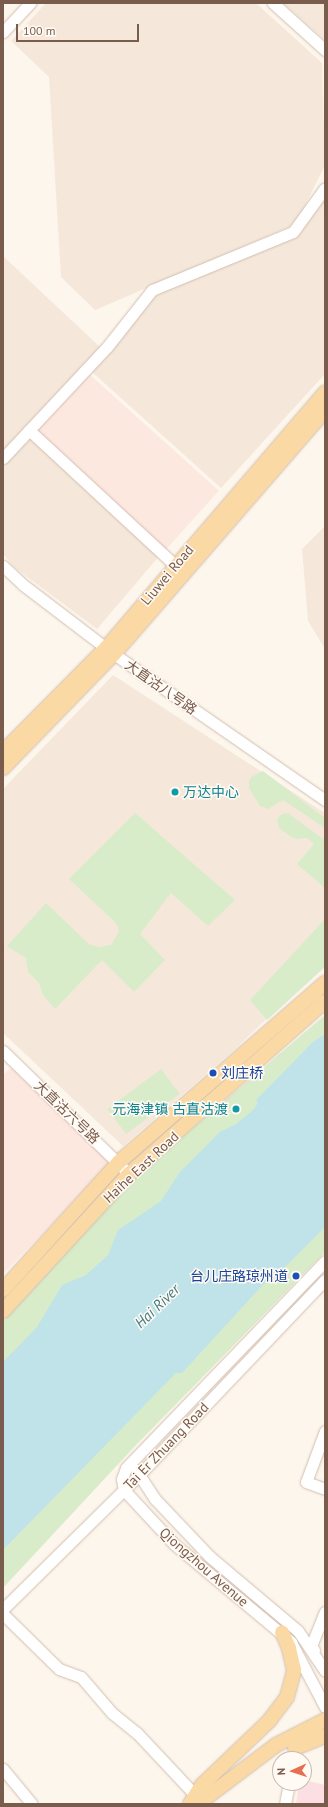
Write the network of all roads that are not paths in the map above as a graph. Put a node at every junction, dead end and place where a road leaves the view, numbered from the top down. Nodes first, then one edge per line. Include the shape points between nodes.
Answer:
1 (30, 3) edge
2 (273, 3) edge
3 (3, 32) edge
4 (325, 50) edge
5 (325, 188) edge
6 (325, 393) edge
7 (325, 412) edge
8 (29, 430) junction
9 (3, 458) edge
10 (3, 566) edge
11 (176, 566) junction
12 (111, 650) junction
13 (3, 752) edge
14 (3, 768) edge
15 (325, 800) edge
16 (325, 983) edge
17 (325, 1001) edge
18 (3, 1051) edge
19 (119, 1162) junction
20 (129, 1174) junction
21 (325, 1261) edge
22 (325, 1280) edge
23 (3, 1290) edge
24 (3, 1311) edge
25 (325, 1431) edge
26 (132, 1462) junction
27 (139, 1476) junction
28 (325, 1489) edge
29 (124, 1490) junction
30 (3, 1609) edge
31 (325, 1612) edge
32 (3, 1614) edge
33 (282, 1632) junction
34 (311, 1646) junction
35 (325, 1660) edge
36 (325, 1671) edge
37 (325, 1707) edge
38 (325, 1720) edge
39 (325, 1736) edge
40 (293, 1748) edge
41 (3, 1769) edge
42 (287, 1791) edge
43 (194, 1801) edge
44 (32, 1804) edge
45 (285, 1804) edge

1 - 3 street
2 - 4 street
5 - 8 street via 292,232 152,290 106,347
6 - 11 main road, Liuwei Road
7 - 12 main road, Liuwei Road
8 - 9 street
8 - 11 street
10 - 12 street, 大直沽八号路 via 22,584
11 - 12 main road, Liuwei Road
12 - 13 main road, Liuwei Road
12 - 14 main road, Liuwei Road
12 - 15 street, 大直沽八号路
16 - 19 main road, Haihe East Road
17 - 20 main road, Haihe East Road
18 - 19 street, 大直沽六号路
19 - 20 street, 大直沽六号路
19 - 23 main road, Haihe East Road
20 - 24 main road, Haihe East Road
21 - 26 street, Tai Er Zhuang Road
22 - 27 street, Tai Er Zhuang Road
25 - 28 street via 306,1482
26 - 27 street, Qiongzhou Avenue
26 - 29 street via 122,1474
27 - 29 street, Tai Er Zhuang Road
27 - 34 street, Qiongzhou Avenue via 155,1499 209,1556 290,1624
29 - 30 street, Tai Er Zhuang Road
29 - 33 street, Qiongzhou Avenue via 174,1544
31 - 34 street
32 - 43 street via 58,1669 81,1677 112,1713 137,1733
33 - 37 street, Qiongzhou Avenue via 297,1649
33 - 43 main road via 294,1670 287,1697 269,1721 209,1777
34 - 35 street
34 - 36 street, Qiongzhou Avenue
38 - 40 main road
39 - 40 main road
40 - 43 main road
41 - 44 street
42 - 45 street

